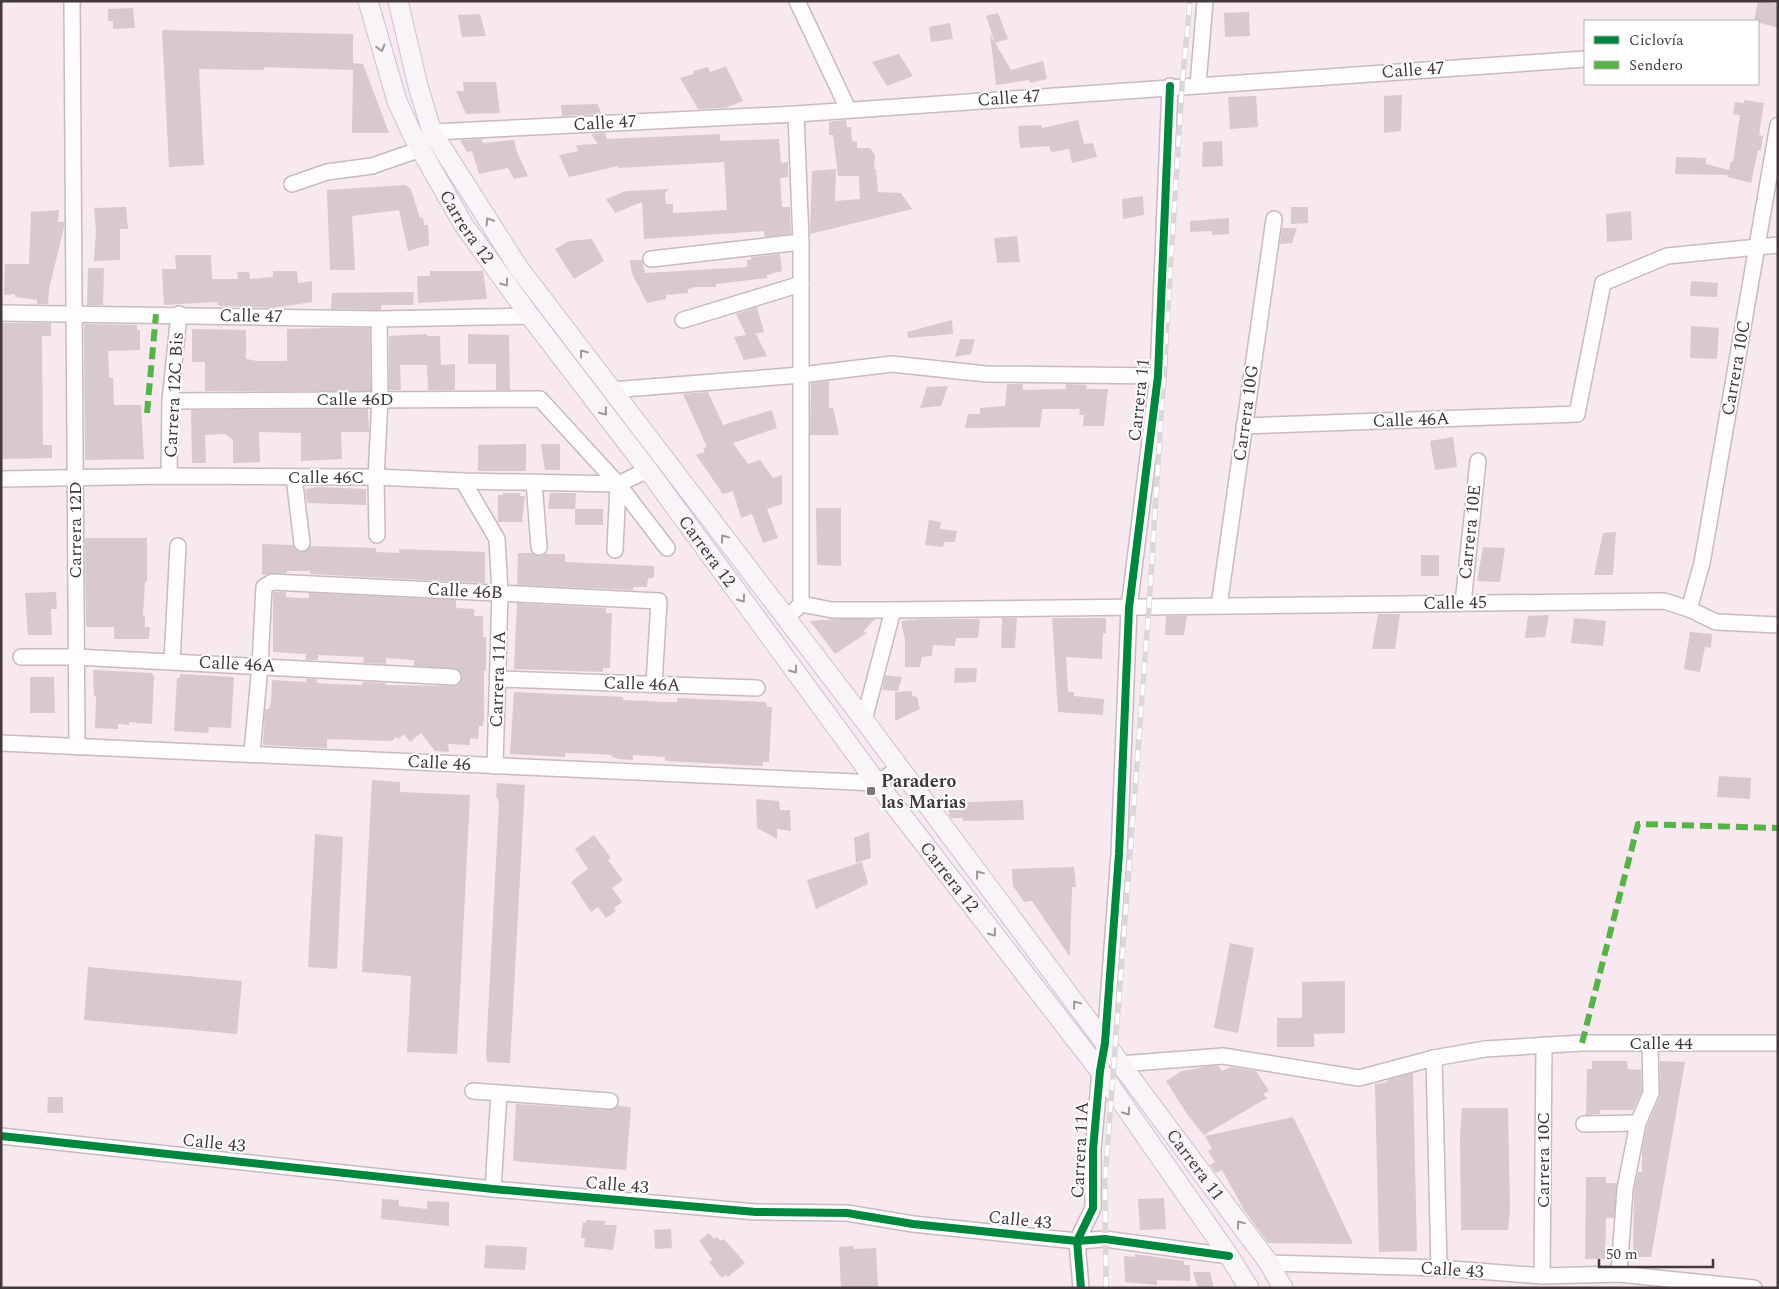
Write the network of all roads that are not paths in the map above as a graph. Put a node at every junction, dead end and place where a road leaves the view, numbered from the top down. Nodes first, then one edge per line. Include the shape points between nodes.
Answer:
1 (72, 1) edge
2 (368, 1) edge
3 (398, 1) edge
4 (797, 1) edge
5 (1205, 1) edge
6 (1584, 59) edge
7 (1198, 84) junction
8 (1170, 86) junction
9 (848, 109) junction
10 (796, 114) junction
11 (1778, 125) edge
12 (432, 132) junction
13 (421, 149) junction
14 (292, 184) dead end
15 (1274, 219) dead end
16 (801, 242) junction
17 (1778, 245) edge
18 (1757, 247) junction
19 (652, 259) dead end
20 (800, 284) junction
21 (1, 312) edge
22 (75, 313) junction
23 (179, 314) junction
24 (530, 316) junction
25 (379, 319) junction
26 (683, 320) dead end
27 (801, 375) junction
28 (1158, 376) junction
29 (611, 390) junction
30 (380, 399) junction
31 (170, 401) junction
32 (1244, 426) junction
33 (1478, 461) dead end
34 (648, 470) junction
35 (169, 476) junction
36 (294, 477) junction
37 (376, 477) junction
38 (75, 478) junction
39 (1, 480) edge
40 (463, 481) junction
41 (534, 482) junction
42 (618, 484) junction
43 (377, 535) dead end
44 (302, 543) dead end
45 (178, 546) dead end
46 (539, 547) dead end
47 (667, 548) dead end
48 (615, 550) dead end
49 (500, 592) junction
50 (1463, 603) junction
51 (801, 604) junction
52 (1219, 606) junction
53 (1129, 608) junction
54 (1688, 609) junction
55 (893, 610) junction
56 (786, 618) junction
57 (1778, 624) edge
58 (20, 657) dead end
59 (76, 657) junction
60 (172, 661) junction
61 (260, 665) junction
62 (454, 677) dead end
63 (498, 679) junction
64 (654, 684) junction
65 (757, 688) dead end
66 (864, 720) junction
67 (1, 743) edge
68 (77, 747) junction
69 (252, 753) junction
70 (495, 766) junction
71 (900, 768) junction
72 (877, 783) junction
73 (1105, 1043) junction
74 (1650, 1043) junction
75 (1778, 1043) edge
76 (1544, 1044) junction
77 (1434, 1058) junction
78 (1120, 1064) junction
79 (1100, 1071) junction
80 (473, 1090) dead end
81 (500, 1093) junction
82 (610, 1102) dead end
83 (1638, 1123) junction
84 (1584, 1124) dead end
85 (1, 1136) edge
86 (493, 1188) junction
87 (1077, 1241) junction
88 (1230, 1256) junction
89 (1269, 1263) junction
90 (1439, 1268) junction
91 (1619, 1274) junction
92 (1542, 1276) junction
93 (1081, 1288) edge
94 (1249, 1288) edge
95 (1284, 1288) edge
96 (1754, 1288) edge

1 - 22 street, Carrera 12D
2 -> 13 main road, Carrera 12 via 397,101
3 - 12 main road, Carrera 12
4 - 9 street
5 - 7 street
6 - 7 street, Calle 47
7 - 8 street, Calle 47
8 - 9 street, Calle 47
8 - 28 street, Carrera 11
9 - 10 street, Calle 47
10 - 12 street, Calle 47
10 - 16 street
11 - 18 street, Carrera 10C
29 -> 12 main road, Carrera 12 via 518,267
13 - 14 street via 372,166 328,172
13 -> 24 main road, Carrera 12 via 463,224
15 - 32 street, Carrera 10G
16 - 19 street
16 - 20 street
17 - 18 street
18 - 32 street, Calle 46A via 1667,256 1603,283 1577,414
18 - 54 street, Carrera 10C via 1702,563
20 - 26 street
20 - 27 street
21 - 22 street, Calle 47
22 - 23 street, Calle 47
22 - 38 street, Carrera 12D
23 - 25 street, Calle 47
23 - 31 street, Carrera 12C Bis
24 - 25 street, Calle 47
24 -> 34 main road, Carrera 12
25 - 30 street
27 - 28 street via 892,364 986,374
27 - 29 street
27 - 51 street
28 - 53 street, Carrera 11
56 -> 29 main road, Carrera 12
30 - 31 street, Calle 46D
30 - 37 street
30 - 42 street, Calle 46D via 540,399
31 - 35 street, Carrera 12C Bis
32 - 52 street, Carrera 10G
33 - 50 street, Carrera 10E
34 - 42 street, Calle 46C
34 -> 72 main road, Carrera 12
35 - 36 street, Calle 46C
35 - 38 street, Calle 46C
36 - 37 street, Calle 46C
36 - 44 street
37 - 40 street, Calle 46C
37 - 43 street
38 - 39 street, Calle 46C
38 - 59 street, Carrera 12D
40 - 41 street, Calle 46C
40 - 49 street, Carrera 11A via 497,539
41 - 42 street, Calle 46C
41 - 46 street
42 - 47 street
42 - 48 street
45 - 60 street
49 - 61 street, Calle 46B via 272,582 264,587
49 - 63 street, Carrera 11A
49 - 64 street, Calle 46B via 659,601
50 - 52 street, Calle 45
50 - 54 street, Calle 45 via 1664,601
51 - 55 street, Calle 45 via 832,610
51 - 56 street
52 - 53 street, Calle 45
53 - 55 street, Calle 45
53 - 73 street, Carrera 11 via 1119,854
54 - 57 street, Calle 45 via 1716,622
55 - 66 street
56 - 66 main road, Carrera 12
58 - 59 street, Calle 46A
59 - 60 street, Calle 46A
59 - 68 street, Carrera 12D
60 - 61 street, Calle 46A
61 - 62 street, Calle 46A
61 - 69 street
63 - 64 street, Calle 46A
63 - 70 street, Carrera 11A
64 - 65 street, Calle 46A
66 - 71 main road, Carrera 12
67 - 68 street, Calle 46
68 - 69 street, Calle 46
69 - 70 street, Calle 46
70 - 72 street, Calle 46
71 - 72 street
73 -> 71 main road, Carrera 12
72 -> 79 main road, Carrera 12
73 - 78 main road, Carrera 11
73 - 79 street, Carrera 11A
74 - 75 street, Calle 44
74 - 76 street, Calle 44
74 - 83 street via 1651,1093
76 - 77 street, Calle 44
76 - 92 street, Carrera 10C
77 - 78 street, Calle 44 via 1358,1078 1223,1056
77 - 90 street
89 -> 78 main road, Carrera 11
79 - 87 street, Carrera 11A via 1092,1150 1093,1208
79 -> 88 main road, Carrera 11
80 - 81 street
81 - 82 street
81 - 86 street
83 - 84 street
83 - 91 street via 1625,1189
85 - 86 street, Calle 43
86 - 87 street, Calle 43 via 756,1212 847,1213 913,1224
87 - 88 street, Calle 43 via 1105,1240
87 - 93 street
88 - 94 main road, Carrera 11
89 - 90 street, Calle 43
89 - 95 main road, Carrera 11
90 - 92 street, Calle 43
91 - 92 street, Calle 43
91 - 96 street, Calle 43

